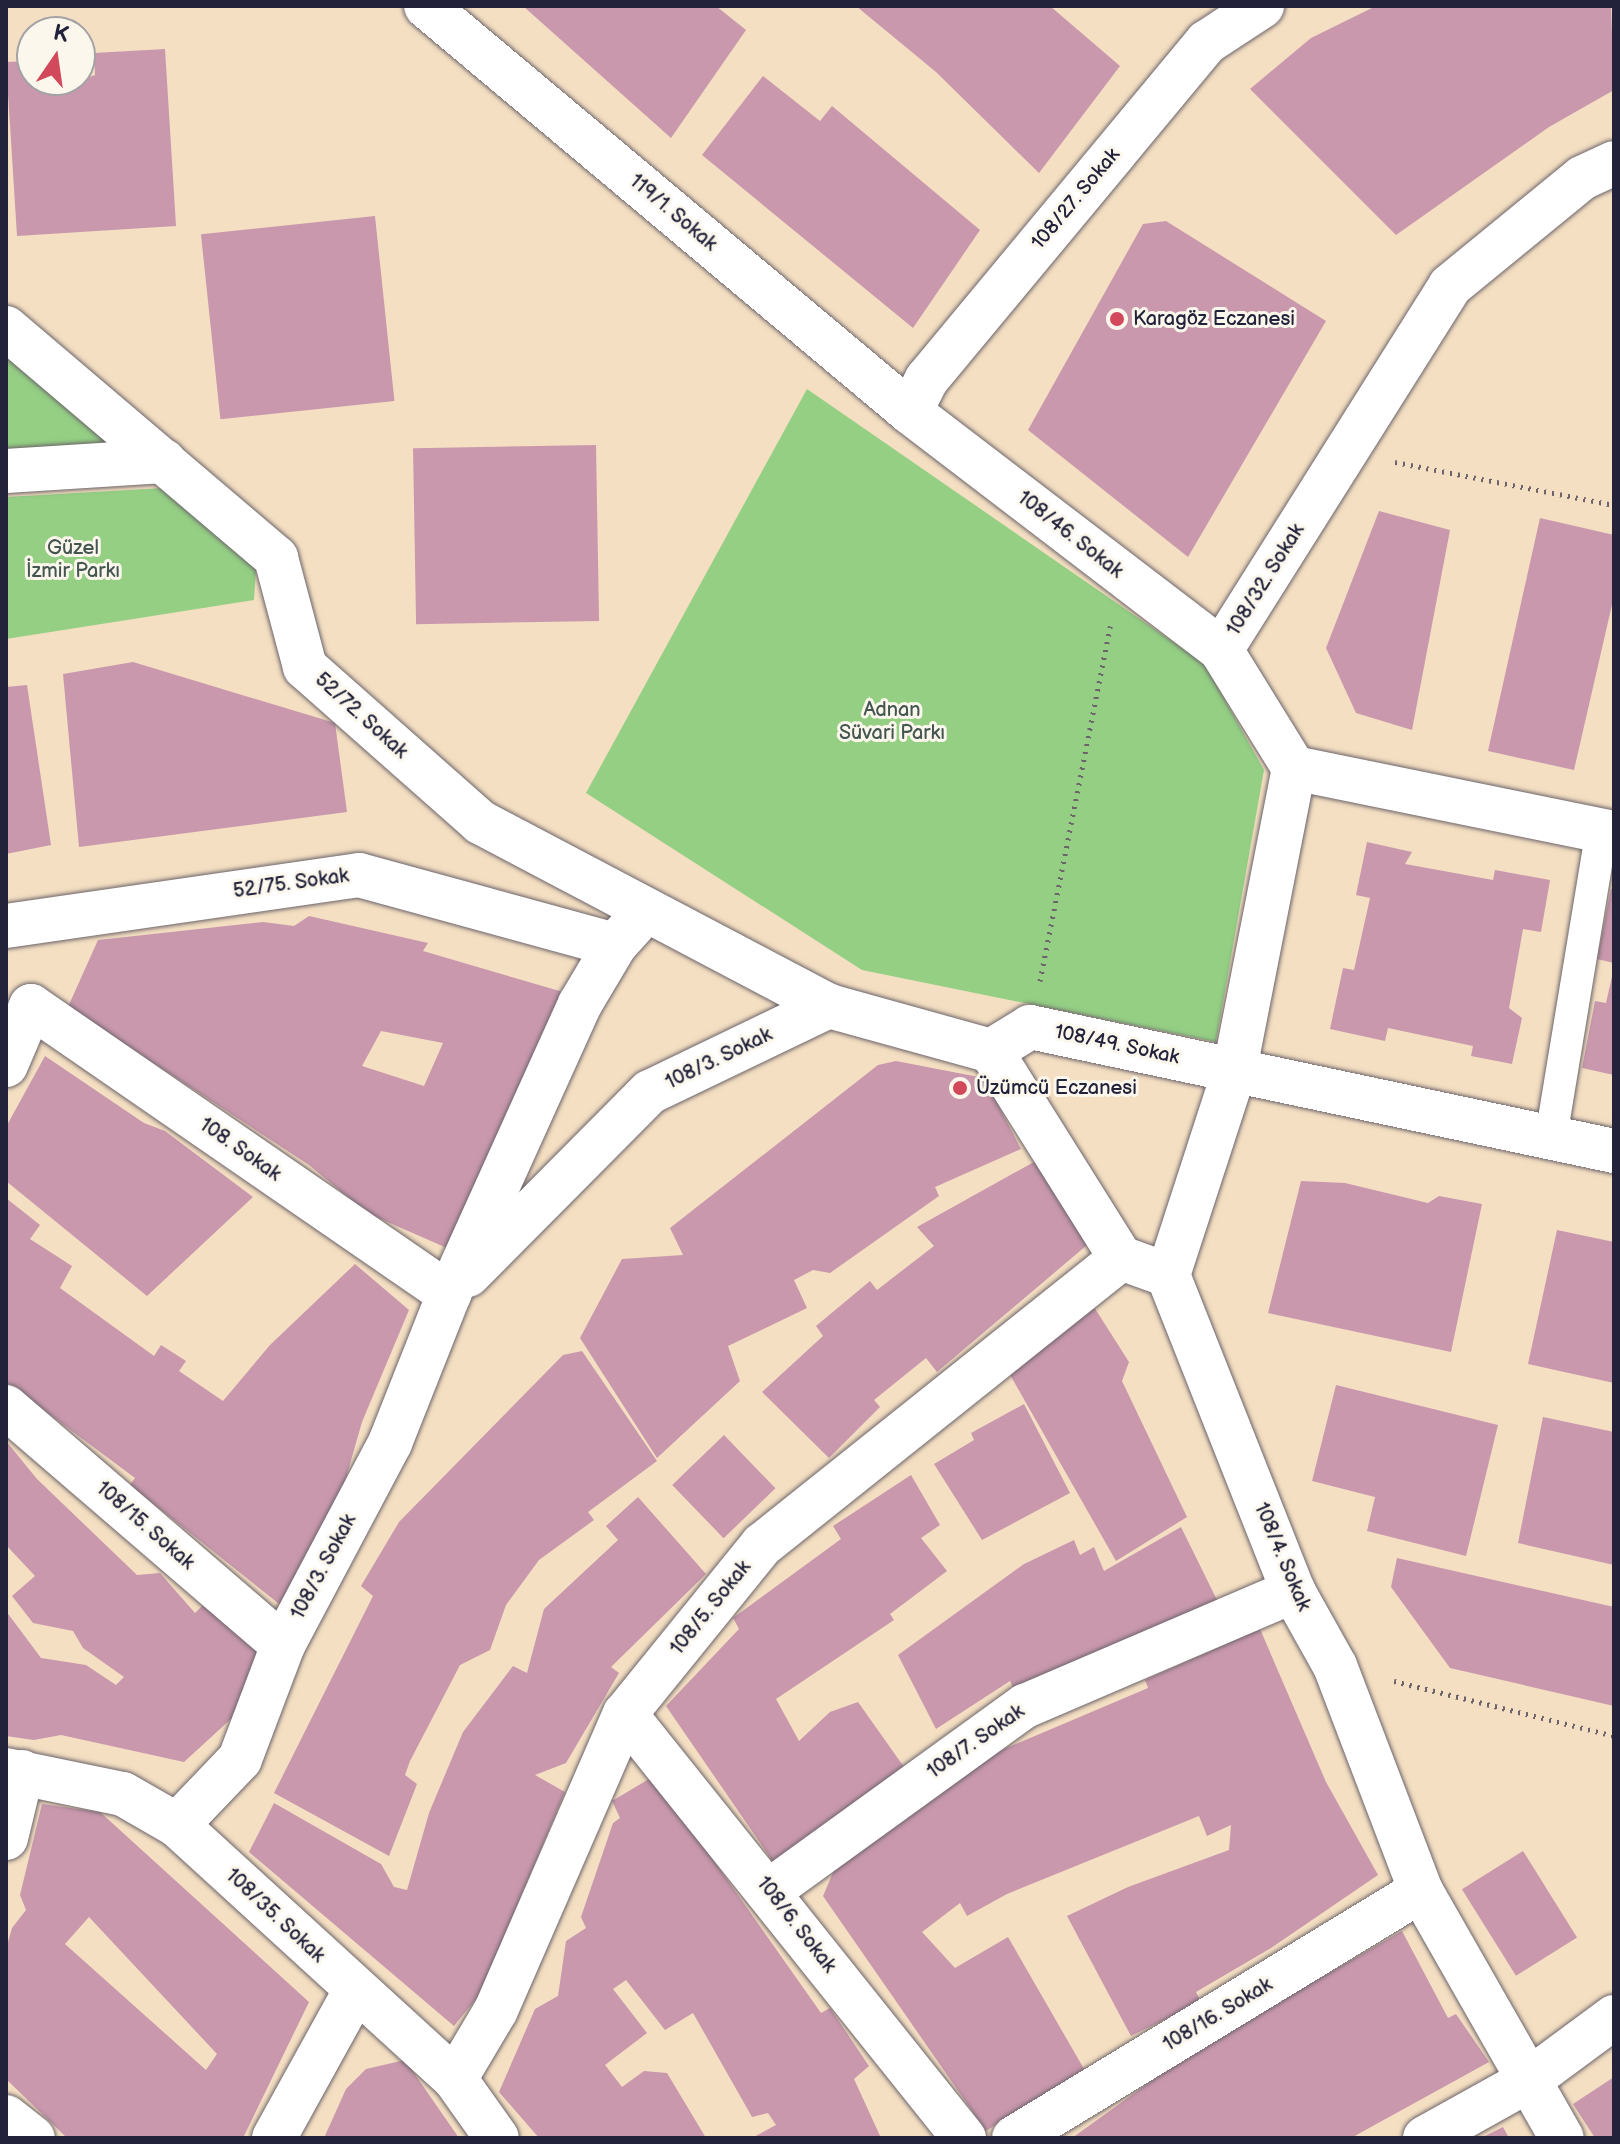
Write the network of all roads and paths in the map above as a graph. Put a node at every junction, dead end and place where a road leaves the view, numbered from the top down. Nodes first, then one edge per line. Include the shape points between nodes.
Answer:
1 (426, 6) edge
2 (1232, 13) edge
3 (1614, 163) edge
4 (6, 328) edge
5 (914, 415) junction
6 (1346, 453) junction
7 (164, 461) junction
8 (6, 471) edge
9 (1614, 505) edge
10 (1121, 574) junction
11 (1221, 650) junction
12 (1294, 768) junction
13 (1608, 832) edge
14 (649, 908) junction
15 (6, 926) edge
16 (615, 945) junction
17 (829, 1006) junction
18 (1030, 1027) junction
19 (991, 1051) junction
20 (6, 1065) edge
21 (1235, 1069) junction
22 (1551, 1137) junction
23 (1614, 1151) edge
24 (1121, 1258) junction
25 (1168, 1275) junction
26 (449, 1294) junction
27 (6, 1407) edge
28 (1293, 1591) junction
29 (283, 1645) junction
30 (1335, 1666) junction
31 (625, 1714) junction
32 (1614, 1736) edge
33 (14, 1771) edge
34 (177, 1825) junction
35 (6, 1838) edge
36 (769, 1891) junction
37 (1421, 1891) junction
38 (355, 1991) junction
39 (1614, 2017) edge
40 (455, 2079) junction
41 (1529, 2080) junction
42 (6, 2117) edge
43 (33, 2138) edge
44 (274, 2138) edge
45 (497, 2138) edge
46 (964, 2138) edge
47 (1014, 2138) edge
48 (1425, 2138) edge
49 (1562, 2138) edge

1 - 5 street, 119/1. Sokak
2 - 5 street, 108/27. Sokak via 927,379
3 - 6 street, 108/32. Sokak via 1582,178 1450,286
4 - 7 street, 52/72. Sokak
5 - 10 street, 108/46. Sokak
6 - 9 path
6 - 11 street, 108/32. Sokak
7 - 8 street
7 - 14 street, 52/72. Sokak via 276,558 305,667 480,822
10 - 11 street, 108/46. Sokak
10 - 18 path
11 - 12 street, 108/32. Sokak
12 - 13 street
12 - 21 street
13 - 22 lane
14 - 16 street
14 - 17 street
15 - 16 street, 52/75. Sokak via 359,875
16 - 26 street, 108/3. Sokak via 580,1004
17 - 19 street
17 - 26 street, 108/3. Sokak via 650,1092
18 - 19 street, 108/49. Sokak
18 - 21 street, 108/49. Sokak
19 - 24 street
20 - 26 street, 108. Sokak via 31,1006
21 - 22 street, 108/49. Sokak
21 - 25 street
22 - 23 street, 108/49. Sokak
24 - 25 street
24 - 31 street, 108/5. Sokak via 762,1545
25 - 28 street, 108/4. Sokak
26 - 29 street, 108/3. Sokak via 390,1443
27 - 29 street, 108/15. Sokak
28 - 30 street, 108/4. Sokak
28 - 36 street, 108/7. Sokak via 1025,1706
29 - 34 street, 108/3. Sokak via 240,1759
30 - 32 path
30 - 37 street, 108/4. Sokak
31 - 36 street, 108/6. Sokak
31 - 40 street, 108/5. Sokak via 496,2010
33 - 34 street, 108/35. Sokak via 123,1794
33 - 35 street
34 - 38 street, 108/35. Sokak
36 - 46 street, 108/6. Sokak
37 - 41 street, 108/4. Sokak
37 - 47 street, 108/16. Sokak
38 - 40 street, 108/35. Sokak
38 - 44 street
39 - 41 street
40 - 45 street, 108/35. Sokak
41 - 48 street
41 - 49 street, 108/4. Sokak
42 - 43 street

